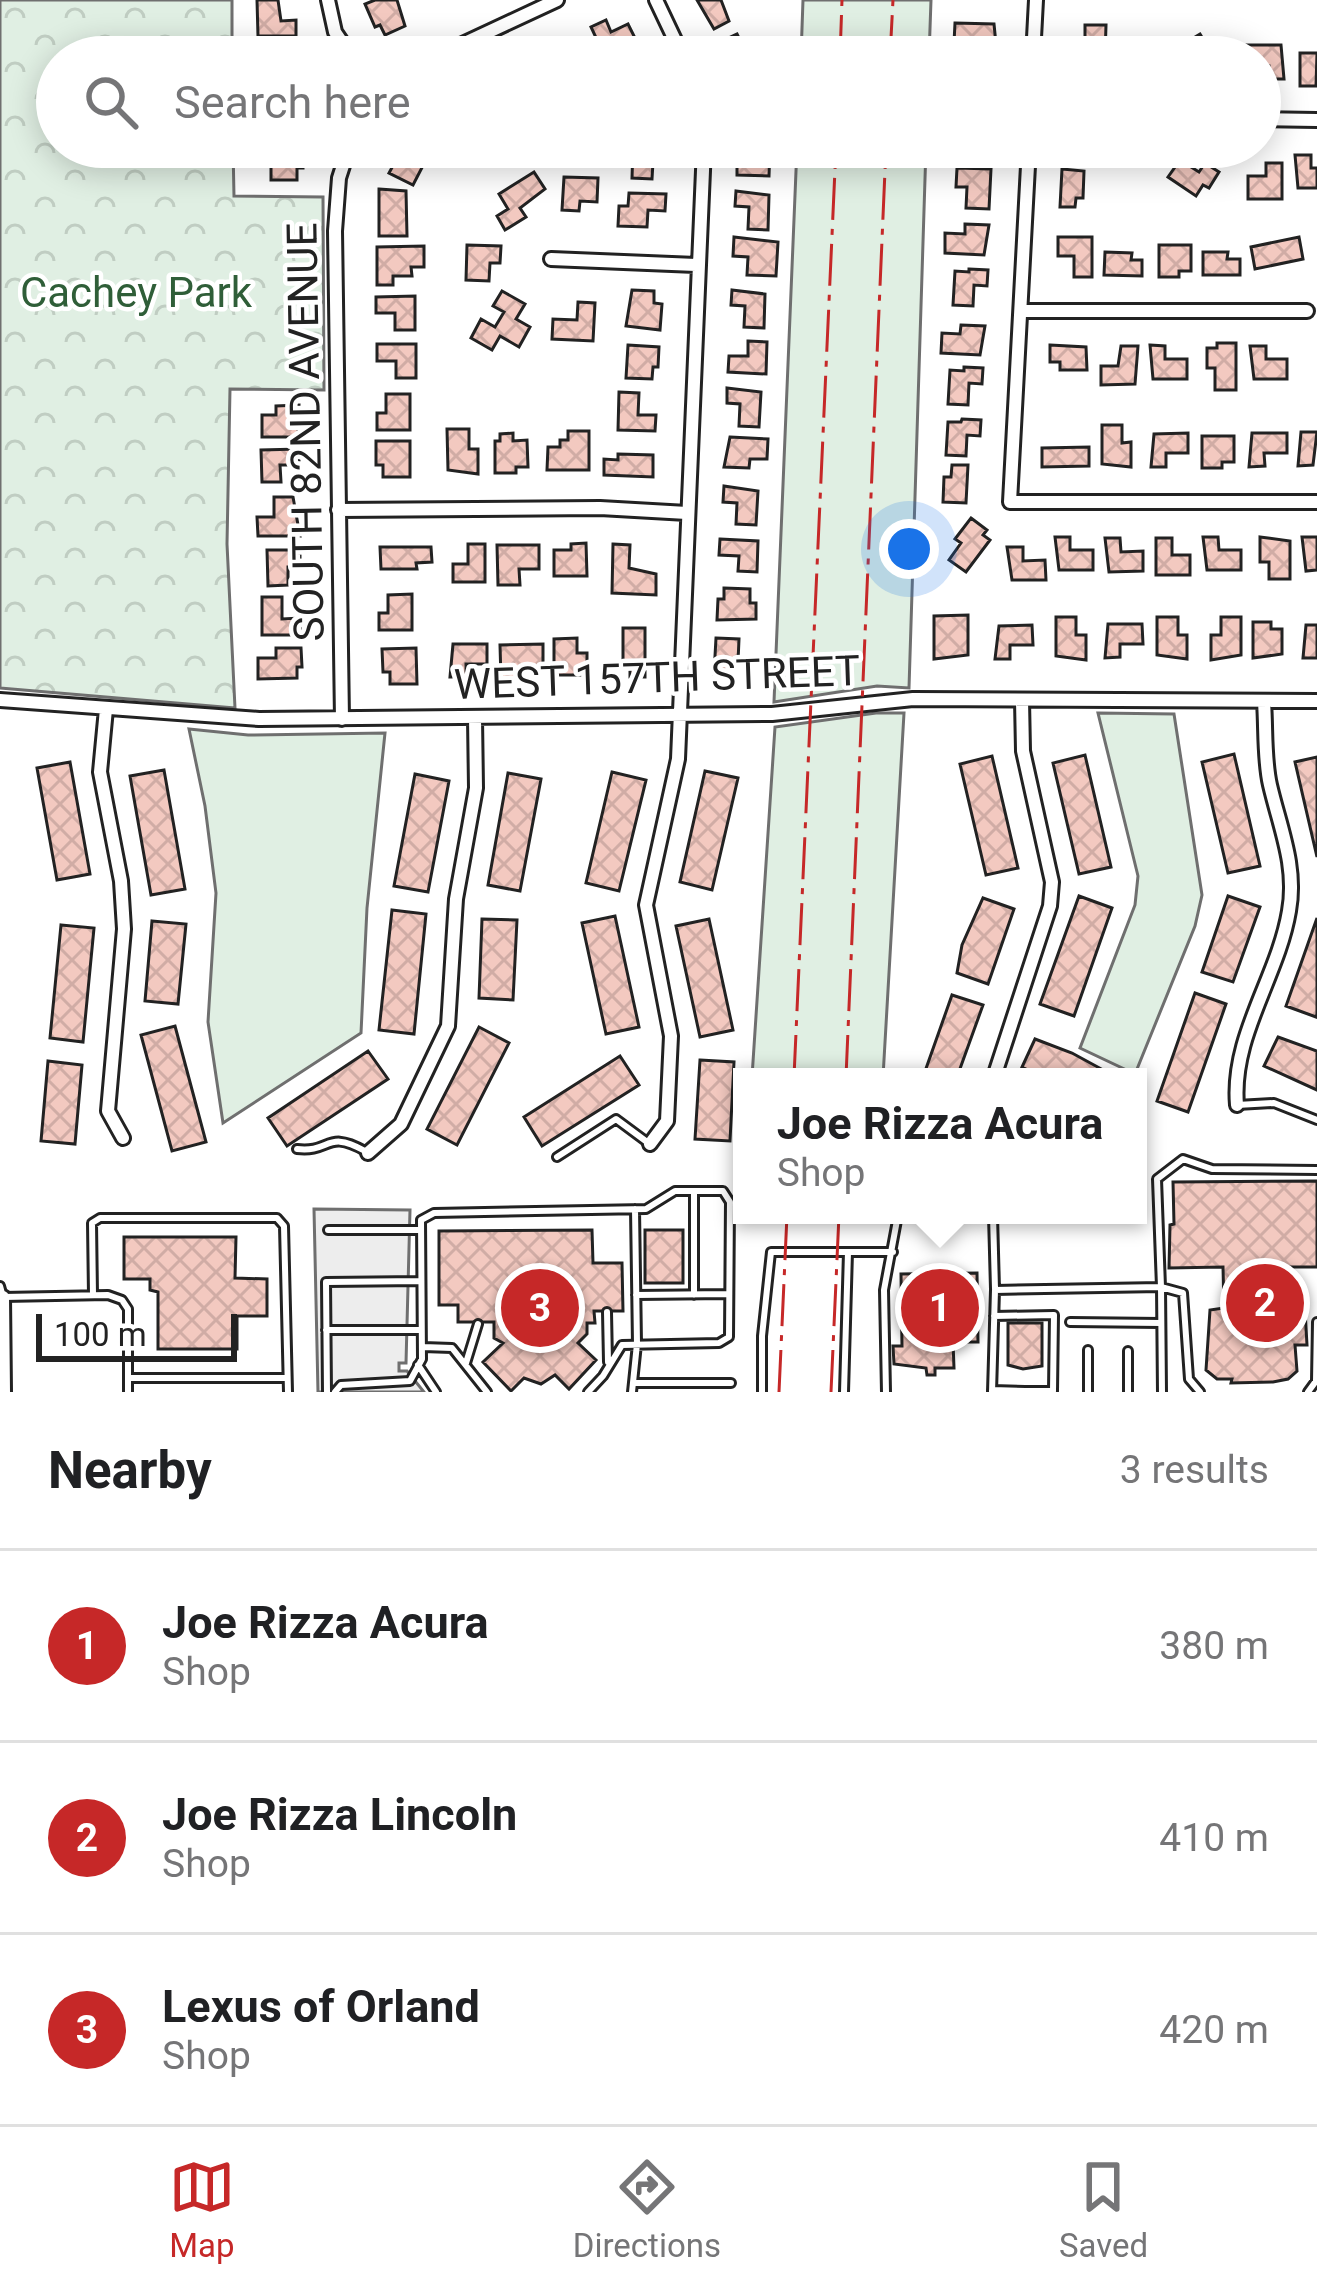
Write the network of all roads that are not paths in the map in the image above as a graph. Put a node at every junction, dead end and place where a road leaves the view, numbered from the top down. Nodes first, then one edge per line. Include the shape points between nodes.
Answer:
1 (328, 0) edge
2 (557, 0) edge
3 (656, 0) edge
4 (1036, 0) edge
5 (338, 36) edge
6 (480, 36) edge
7 (673, 36) edge
8 (1035, 36) edge
9 (1281, 119) edge
10 (1317, 120) edge
11 (344, 168) edge
12 (703, 168) edge
13 (1028, 168) edge
14 (551, 259) dead end
15 (696, 265) junction
16 (1021, 311) junction
17 (1307, 311) dead end
18 (1317, 502) edge
19 (338, 510) junction
20 (687, 513) junction
21 (0, 700) edge
22 (1022, 700) junction
23 (1317, 701) edge
24 (1264, 702) junction
25 (106, 709) junction
26 (678, 716) junction
27 (475, 718) junction
28 (342, 719) junction
29 (997, 1068) edge
30 (1237, 1105) joint
31 (1317, 1120) edge
32 (123, 1138) dead end
33 (650, 1144) joint
34 (297, 1149) dead end
35 (368, 1153) joint
36 (557, 1157) dead end
37 (1317, 1170) edge
38 (694, 1191) junction
39 (635, 1209) junction
40 (897, 1224) edge
41 (993, 1224) edge
42 (328, 1230) dead end
43 (421, 1230) junction
44 (848, 1252) junction
45 (893, 1252) junction
46 (422, 1281) junction
47 (1161, 1287) junction
48 (995, 1290) junction
49 (1, 1291) edge
50 (636, 1294) junction
51 (694, 1294) junction
52 (729, 1294) junction
53 (93, 1295) junction
54 (607, 1312) dead end
55 (994, 1316) junction
56 (1070, 1322) dead end
57 (1317, 1322) edge
58 (1161, 1323) junction
59 (478, 1324) dead end
60 (2, 1328) edge
61 (326, 1330) junction
62 (421, 1330) junction
63 (637, 1344) junction
64 (422, 1347) junction
65 (1088, 1350) dead end
66 (1128, 1351) dead end
67 (466, 1363) junction
68 (418, 1365) junction
69 (608, 1367) junction
70 (128, 1378) junction
71 (288, 1378) junction
72 (731, 1384) dead end
73 (632, 1388) edge
74 (992, 1391) edge
75 (1026, 1391) edge
76 (4, 1392) edge
77 (128, 1392) edge
78 (288, 1392) edge
79 (331, 1392) edge
80 (436, 1392) edge
81 (488, 1392) edge
82 (588, 1392) edge
83 (762, 1392) edge
84 (844, 1392) edge
85 (886, 1392) edge
86 (1088, 1392) edge
87 (1128, 1392) edge
88 (1162, 1392) edge
89 (1200, 1392) edge
90 (1308, 1392) edge

1 - 5 street
2 - 6 street
3 - 7 street
4 - 8 street
9 - 10 street
11 - 19 street, SOUTH 82ND AVENUE via 335,204
12 - 15 street
13 - 16 street
14 - 15 street
15 - 20 street
16 - 17 street
16 - 18 street via 1010,502
19 - 20 street
19 - 28 street, SOUTH 82ND AVENUE
20 - 26 street
21 - 25 street, WEST 157TH STREET
22 - 24 street, WEST 157TH STREET
22 - 26 street, WEST 157TH STREET via 913,699
22 - 29 street via 1023,751 1052,894
23 - 24 street, WEST 157TH STREET
24 - 30 street via 1269,781 1292,880 1289,915 1238,1063
25 - 28 street, WEST 157TH STREET
25 - 32 street via 100,772 124,929 108,1111
26 - 27 street, WEST 157TH STREET
26 - 33 street via 677,774 646,905 671,1036 667,1121
27 - 28 street, WEST 157TH STREET
27 - 35 street via 476,788 456,898 448,1026 401,1124
30 - 31 lane via 1274,1103
33 - 36 lane via 616,1119
34 - 35 lane via 345,1140
37 - 47 lane via 1212,1169 1183,1160 1157,1179
38 - 39 lane
38 - 51 lane
38 - 52 lane via 723,1191 730,1202
39 - 43 lane via 434,1213 421,1220
39 - 50 lane
40 - 45 lane
41 - 48 lane
42 - 43 lane
43 - 46 lane
44 - 45 lane
44 - 83 lane via 771,1252
44 - 84 lane
45 - 85 lane via 884,1290
46 - 61 lane via 326,1282
46 - 62 lane
47 - 48 lane
47 - 58 lane
47 - 89 lane via 1183,1293 1189,1379
48 - 55 lane
49 - 53 lane
49 - 60 street
50 - 51 lane
50 - 63 lane
51 - 52 lane
52 - 63 lane via 729,1337 719,1343
53 - 70 lane via 122,1300 128,1309
53 - 71 lane via 92,1222 100,1218 277,1218 284,1226
54 - 69 lane
55 - 74 lane
55 - 75 lane via 1054,1316 1054,1391
56 - 58 lane
57 - 90 lane via 1316,1381
58 - 88 lane
59 - 67 lane
60 - 76 street
61 - 62 lane
61 - 79 lane
62 - 64 lane
63 - 69 lane via 622,1345
63 - 73 lane
64 - 67 lane via 452,1348
64 - 68 lane
65 - 86 lane
66 - 87 lane
67 - 81 lane
68 - 79 lane via 410,1381
68 - 80 lane
69 - 82 lane
70 - 71 lane
70 - 77 lane
71 - 78 lane
72 - 73 lane
74 - 75 lane

